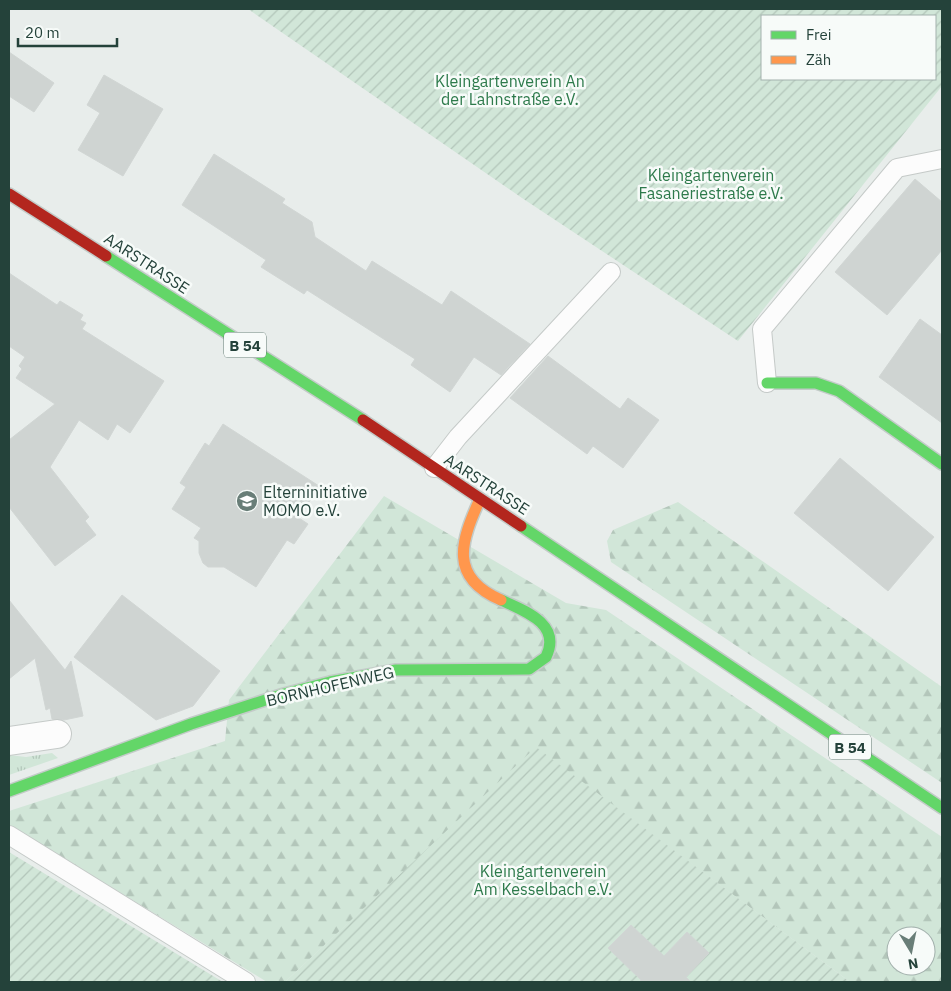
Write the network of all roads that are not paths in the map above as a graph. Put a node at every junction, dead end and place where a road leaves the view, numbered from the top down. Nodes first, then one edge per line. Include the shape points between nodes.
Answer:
1 (942, 159) edge
2 (9, 194) edge
3 (611, 272) dead end
4 (767, 383) joint
5 (942, 464) edge
6 (434, 468) junction
7 (480, 499) junction
8 (58, 734) dead end
9 (9, 741) edge
10 (9, 791) edge
11 (942, 808) edge
12 (9, 835) edge
13 (246, 982) edge

1 - 4 lane via 896,168 762,329
2 - 6 main road, AARSTRASSE / B 54
3 - 6 lane via 458,437
4 - 5 main road via 816,384 839,391
6 - 7 main road, AARSTRASSE / B 54
7 - 10 main road, BORNHOFENWEG via 466,531 462,554 471,576 485,592 546,625 550,645 547,655 538,665 525,671 407,669 377,672 211,717
7 - 11 main road, AARSTRASSE / B 54
8 - 9 street
12 - 13 lane

